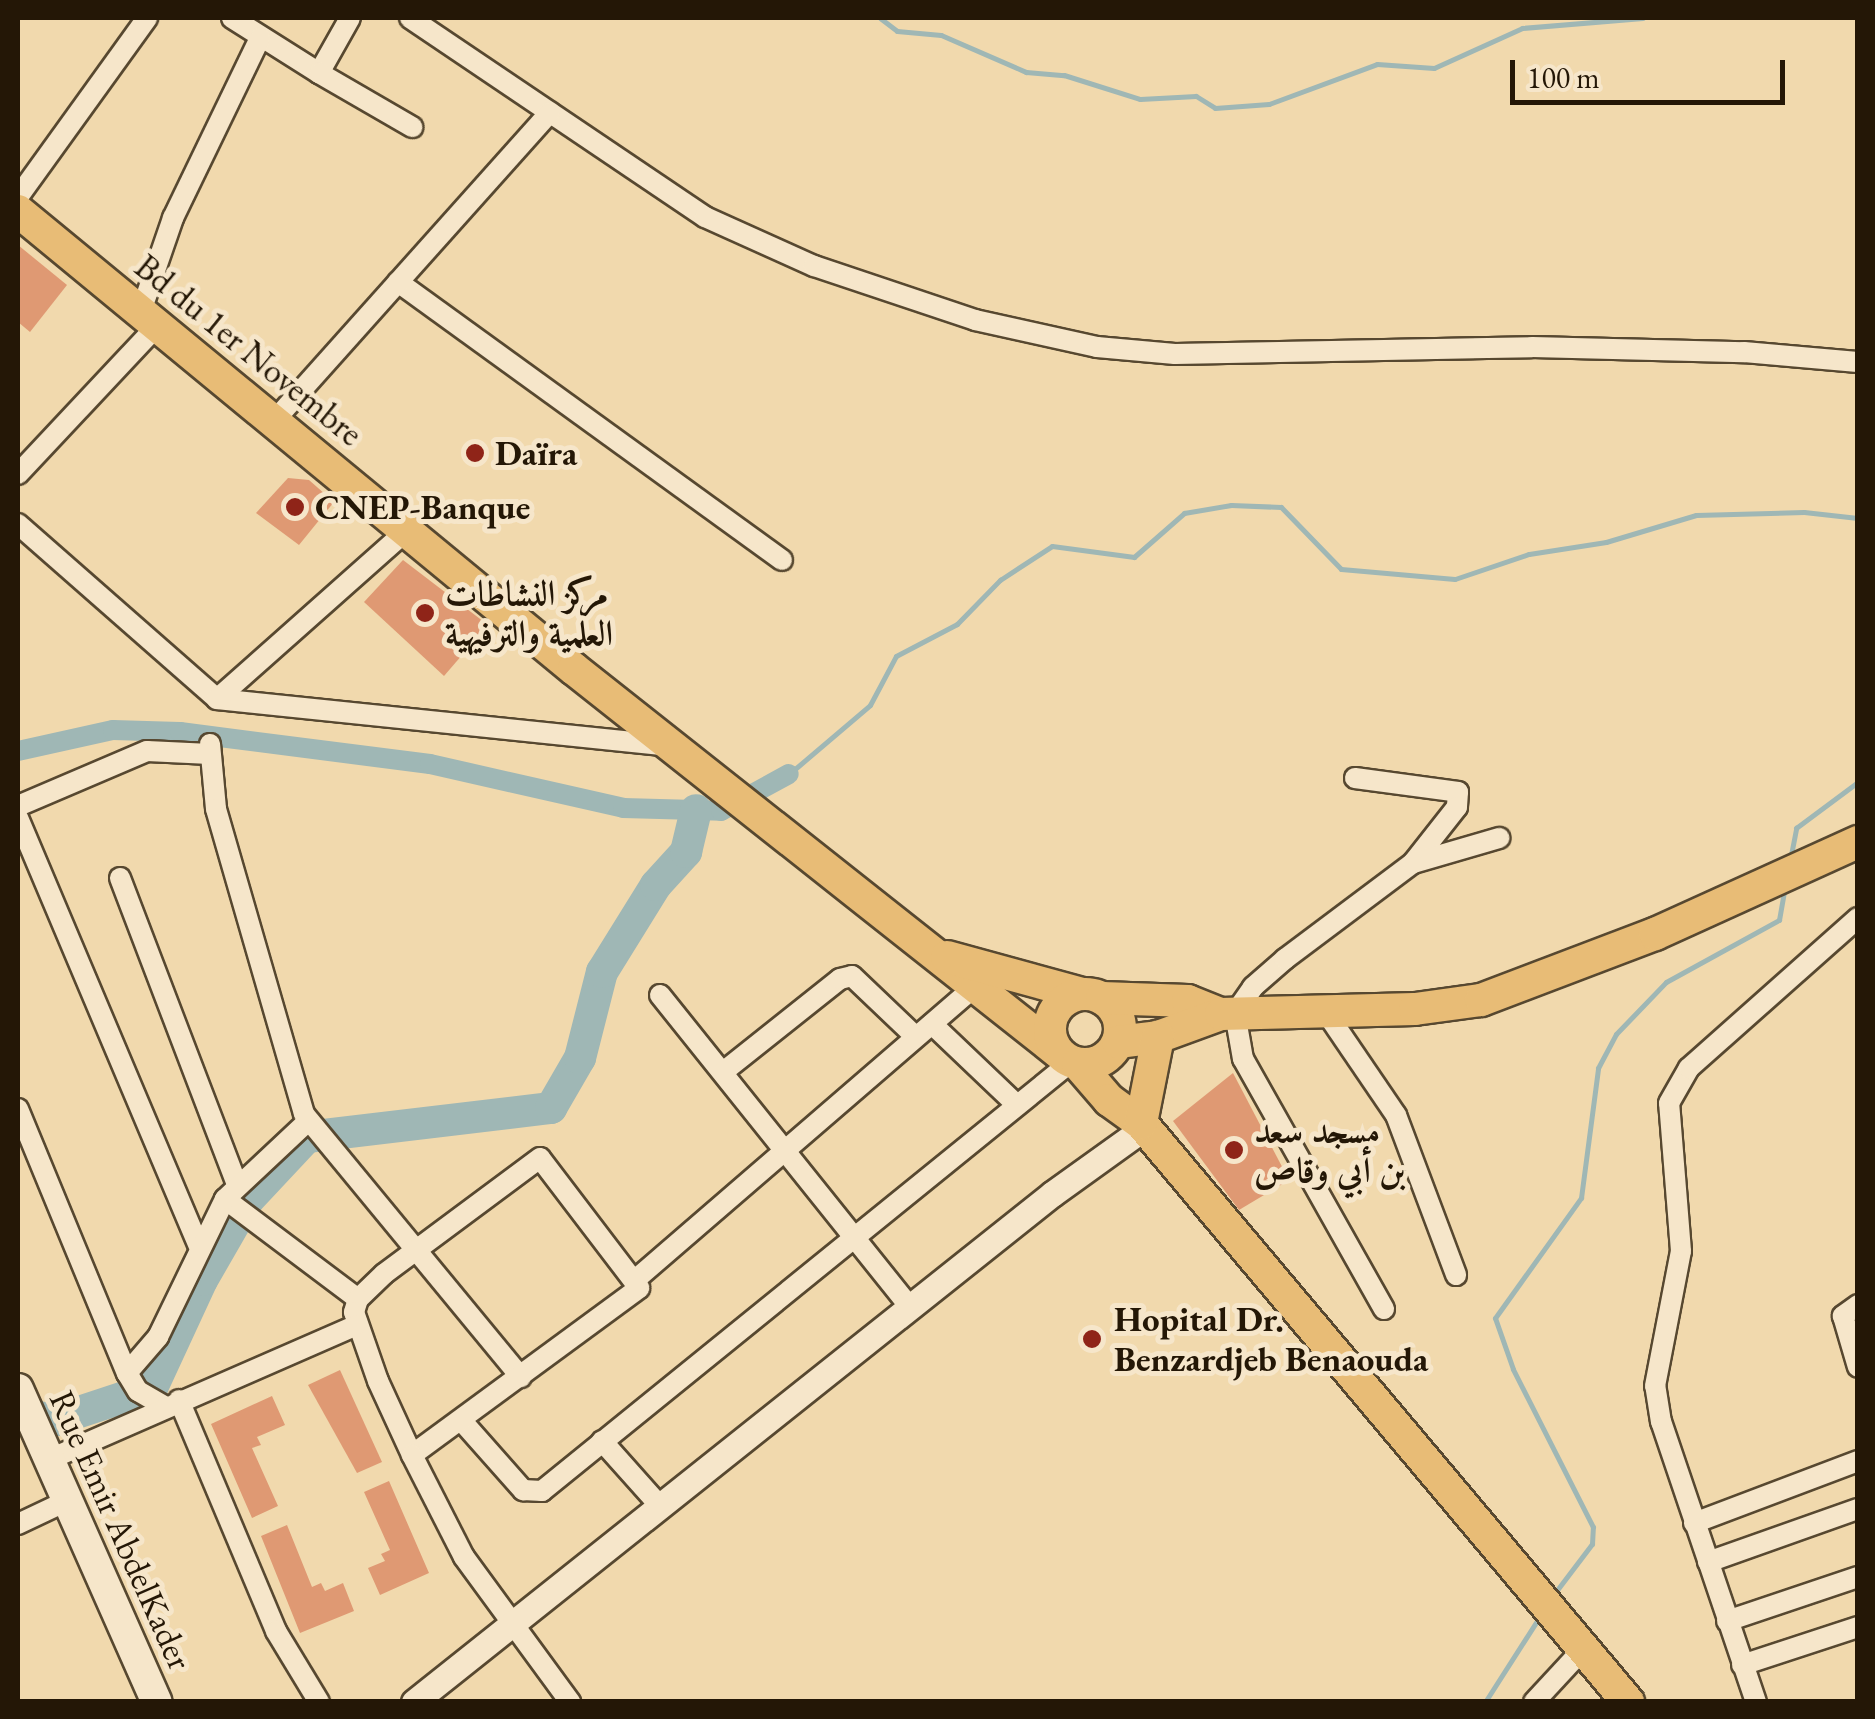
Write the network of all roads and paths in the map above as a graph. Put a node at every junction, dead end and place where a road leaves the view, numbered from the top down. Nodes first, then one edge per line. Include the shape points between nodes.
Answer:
1 (147, 18) edge
2 (232, 18) edge
3 (350, 18) edge
4 (410, 18) edge
5 (260, 38) junction
6 (319, 74) junction
7 (550, 112) junction
8 (412, 126) dead end
9 (18, 198) edge
10 (18, 210) edge
11 (398, 282) junction
12 (148, 320) junction
13 (1858, 362) edge
14 (274, 421) junction
15 (18, 474) edge
16 (18, 524) edge
17 (406, 530) junction
18 (782, 560) dead end
19 (217, 699) junction
20 (676, 747) junction
21 (1355, 778) dead end
22 (18, 806) edge
23 (18, 818) edge
24 (1499, 838) dead end
25 (1855, 843) edge
26 (1413, 863) junction
27 (120, 878) dead end
28 (1858, 918) edge
29 (937, 953) junction
30 (973, 988) junction
31 (660, 995) dead end
32 (1092, 996) junction
33 (1325, 1010) junction
34 (1228, 1014) junction
35 (924, 1030) junction
36 (1158, 1038) junction
37 (1118, 1043) junction
38 (1068, 1059) junction
39 (722, 1072) junction
40 (1017, 1105) junction
41 (18, 1109) edge
42 (1142, 1126) junction
43 (314, 1129) junction
44 (785, 1153) junction
45 (236, 1202) junction
46 (854, 1235) junction
47 (198, 1245) junction
48 (418, 1249) junction
49 (1456, 1274) dead end
50 (635, 1280) junction
51 (358, 1299) junction
52 (1858, 1306) edge
53 (911, 1308) junction
54 (1384, 1309) dead end
55 (355, 1326) junction
56 (1858, 1367) edge
57 (129, 1378) junction
58 (521, 1378) junction
59 (18, 1389) edge
60 (167, 1403) junction
61 (461, 1420) junction
62 (602, 1441) junction
63 (412, 1455) junction
64 (48, 1460) junction
65 (1858, 1461) edge
66 (71, 1500) junction
67 (660, 1506) junction
68 (1858, 1510) edge
69 (1694, 1523) junction
70 (18, 1524) edge
71 (1708, 1562) junction
72 (1858, 1578) edge
73 (1728, 1621) junction
74 (510, 1626) junction
75 (1858, 1626) edge
76 (1575, 1639) junction
77 (1742, 1665) junction
78 (157, 1702) edge
79 (318, 1702) edge
80 (414, 1702) edge
81 (570, 1702) edge
82 (1534, 1702) edge
83 (1628, 1702) edge
84 (1756, 1702) edge

1 - 9 street
2 - 5 street
3 - 6 street
4 - 7 street
5 - 6 street
5 - 12 street via 181,202
6 - 8 street
7 - 11 street
7 - 13 street via 705,216 758,242 975,320 1097,347 1175,354 1349,346 1645,348
10 - 12 main road, Bd du 1er Novembre
11 - 14 street
11 - 18 street
12 - 14 main road, Bd du 1er Novembre
12 - 15 street
14 - 17 main road, Bd du 1er Novembre
16 - 19 street
17 - 19 street
17 - 20 main road, Bd du 1er Novembre
19 - 20 street
20 - 29 main road, Bd du 1er Novembre
21 - 26 street via 1458,792 1457,807
22 - 43 street via 147,752 210,749 216,810
23 - 47 street
24 - 26 street
25 - 33 main road via 1654,934 1481,1000
26 - 34 street via 1253,986
27 - 45 street
28 - 69 street via 1688,1068 1669,1103 1681,1252 1654,1386
29 - 30 main road, Bd du 1er Novembre
29 - 32 main road
30 - 35 street
30 - 38 main road, Bd du 1er Novembre
31 - 39 street
32 - 34 main road via 1188,1001
32 - 37 main road via 1120,1022
32 - 38 main road via 1056,1010 1050,1031
33 - 34 main road
33 - 49 street via 1396,1116
34 - 36 main road
34 - 54 street via 1243,1059
35 - 39 street via 852,976
35 - 40 street
35 - 44 street
36 - 37 main road
36 - 42 main road
37 - 38 main road via 1101,1061
37 - 42 main road via 1139,1086
38 - 40 street
38 - 42 main road, Bd du 1er Novembre
39 - 44 street
40 - 46 street
41 - 57 street
42 - 53 street
42 - 76 main road, Bd du 1er Novembre
43 - 45 street
43 - 48 street
44 - 46 street
44 - 50 street
45 - 47 street
45 - 51 street
46 - 53 street
46 - 62 street
47 - 57 street via 158,1337
48 - 50 street via 540,1158
48 - 51 street
48 - 58 street
50 - 58 street via 637,1291
51 - 55 street
52 - 56 street via 1843,1316
53 - 67 street
55 - 60 street
55 - 63 street
57 - 60 street
58 - 61 street
59 - 64 main road, Rue Emir AbdelKader
60 - 64 street
60 - 79 street via 276,1631
61 - 62 street via 532,1494
61 - 63 street
62 - 67 street
63 - 74 street via 464,1557
64 - 66 main road, Rue Emir AbdelKader
65 - 69 street
66 - 70 street
66 - 78 main road, Rue Emir AbdelKader
67 - 74 street
68 - 71 street
69 - 71 street
71 - 73 street
72 - 73 street
73 - 77 street
74 - 80 street
74 - 81 street
75 - 77 street
76 - 82 street
76 - 83 main road, Bd du 1er Novembre
77 - 84 street

